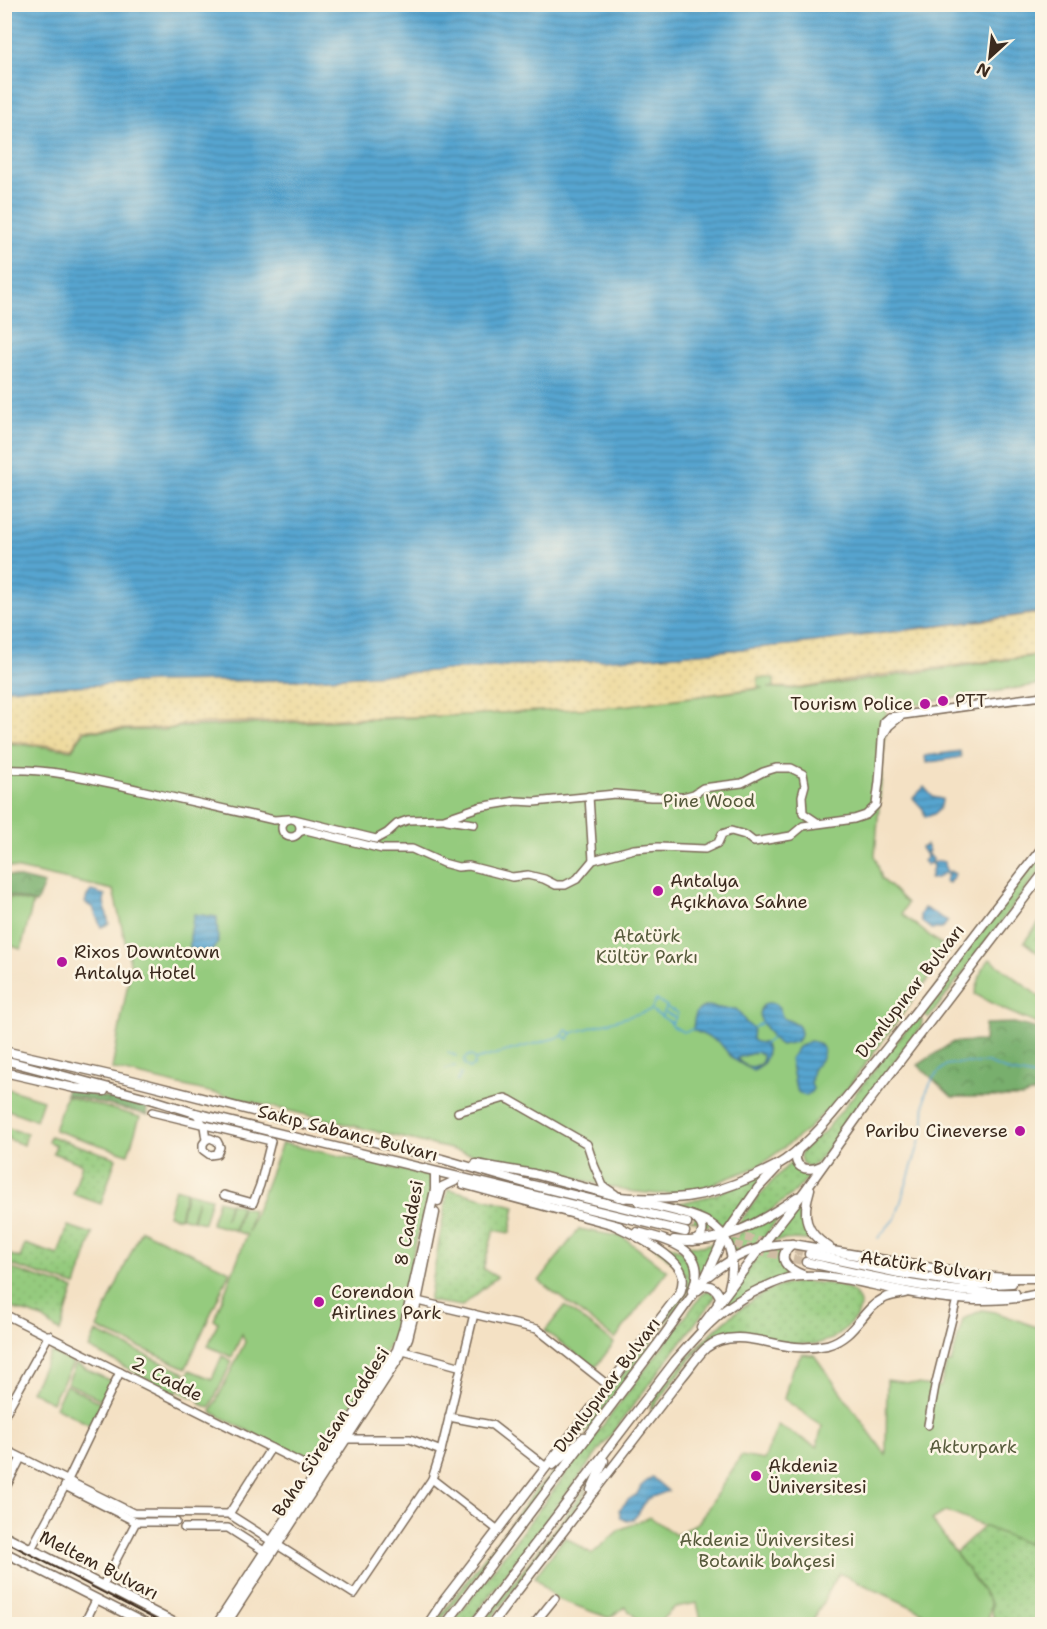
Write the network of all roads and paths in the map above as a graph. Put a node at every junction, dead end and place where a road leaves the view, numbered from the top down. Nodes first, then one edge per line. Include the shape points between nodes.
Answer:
1 (1042, 696) edge
2 (4, 770) edge
3 (590, 796) junction
4 (804, 813) junction
5 (291, 819) junction
6 (444, 819) junction
7 (274, 820) junction
8 (818, 823) junction
9 (474, 824) dead end
10 (803, 826) junction
11 (282, 829) junction
12 (299, 832) junction
13 (1042, 848) edge
14 (593, 860) junction
15 (1042, 875) edge
16 (911, 1017) junction
17 (924, 1030) junction
18 (4, 1046) edge
19 (4, 1051) edge
20 (4, 1060) edge
21 (4, 1066) edge
22 (4, 1072) edge
23 (127, 1079) junction
24 (116, 1092) junction
25 (139, 1096) junction
26 (152, 1112) dead end
27 (458, 1112) dead end
28 (196, 1113) junction
29 (216, 1118) junction
30 (204, 1126) junction
31 (206, 1140) dead end
32 (798, 1149) junction
33 (442, 1159) junction
34 (785, 1160) junction
35 (823, 1165) junction
36 (435, 1172) junction
37 (455, 1181) junction
38 (804, 1192) junction
39 (224, 1195) dead end
40 (619, 1197) junction
41 (688, 1224) junction
42 (614, 1225) junction
43 (724, 1237) junction
44 (664, 1239) junction
45 (693, 1242) junction
46 (792, 1244) junction
47 (761, 1247) junction
48 (837, 1251) junction
49 (733, 1259) junction
50 (806, 1276) junction
51 (705, 1278) junction
52 (1042, 1278) edge
53 (696, 1292) junction
54 (728, 1292) junction
55 (1042, 1292) edge
56 (909, 1293) junction
57 (957, 1299) junction
58 (414, 1300) junction
59 (716, 1308) junction
60 (4, 1314) edge
61 (474, 1314) junction
62 (678, 1316) junction
63 (49, 1335) junction
64 (403, 1351) junction
65 (675, 1361) junction
66 (462, 1367) junction
67 (120, 1372) junction
68 (609, 1386) junction
69 (648, 1398) junction
70 (4, 1416) edge
71 (449, 1417) junction
72 (599, 1423) junction
73 (645, 1425) junction
74 (928, 1425) dead end
75 (347, 1439) junction
76 (611, 1446) junction
77 (271, 1448) junction
78 (4, 1449) edge
79 (441, 1450) junction
80 (21, 1458) junction
81 (546, 1467) junction
82 (316, 1471) junction
83 (432, 1479) junction
84 (535, 1481) junction
85 (66, 1483) junction
86 (4, 1491) edge
87 (584, 1504) junction
88 (229, 1514) junction
89 (136, 1522) junction
90 (176, 1522) dead end
91 (184, 1528) dead end
92 (498, 1530) junction
93 (4, 1535) edge
94 (274, 1543) junction
95 (31, 1549) junction
96 (264, 1551) junction
97 (4, 1552) edge
98 (103, 1585) junction
99 (555, 1598) dead end
100 (96, 1600) junction
101 (84, 1624) edge
102 (147, 1624) edge
103 (177, 1624) edge
104 (217, 1624) edge
105 (226, 1624) edge
106 (428, 1624) edge
107 (446, 1624) edge
108 (474, 1624) edge
109 (492, 1624) edge
110 (534, 1624) edge

1 - 8 street via 898,717 883,736 876,804 866,815 854,819
2 - 7 street via 100,781
3 - 4 street via 683,797 703,788 741,783 776,768 791,768 803,774
3 - 6 street via 516,801 479,807
3 - 14 street
4 - 8 street
4 - 10 street
5 - 6 street via 376,839 408,820
5 - 7 street
5 - 11 street via 283,823
5 - 12 street via 299,823
6 - 9 street
7 - 11 street
8 - 10 street
10 - 14 street via 791,836 754,842 731,831 705,849 634,849
11 - 12 street via 289,837
12 - 14 street via 306,830 382,849 411,849 458,867 512,877 528,875 556,885 577,879
13 - 16 main road, Dumlupınar Bulvarı
15 - 17 main road, Dumlupınar Bulvarı
16 - 17 main road via 924,1017
16 - 32 main road, Dumlupınar Bulvarı via 835,1112
17 - 35 main road, Dumlupınar Bulvarı
18 - 23 main road
19 - 23 main road, Sakıp Sabancı Bulvarı
20 - 25 main road, Sakıp Sabancı Bulvarı
21 - 24 main road
22 - 24 main road via 74,1088
23 - 33 main road, Sakıp Sabancı Bulvarı
24 - 25 main road
25 - 28 main road, Sakıp Sabancı Bulvarı
26 - 30 street
27 - 40 street via 505,1098 510,1100 587,1144 603,1186
28 - 29 main road, Sakıp Sabancı Bulvarı
28 - 30 street
29 - 30 street
29 - 36 main road, Sakıp Sabancı Bulvarı
30 - 31 street
30 - 39 street via 271,1141 253,1203
32 - 34 main road, Dumlupınar Bulvarı
32 - 35 main road via 796,1160 800,1166 812,1170
33 - 40 main road via 534,1174
33 - 41 main road
34 - 40 main road via 734,1186 705,1195 677,1199
34 - 43 main road, Dumlupınar Bulvarı via 758,1188
35 - 38 main road
35 - 48 main road via 810,1190 805,1216 818,1240
36 - 37 main road
36 - 41 main road, Sakıp Sabancı Bulvarı
36 - 58 main road, 8 Caddesi
37 - 42 main road
37 - 58 main road, Baha Sürelsan Caddesi via 440,1192
38 - 43 main road via 774,1213
38 - 47 main road
40 - 41 main road
41 - 43 main road via 715,1227
41 - 45 main road via 699,1222 703,1230
42 - 44 main road
42 - 68 main road via 672,1261 683,1282 674,1302
43 - 45 main road
43 - 49 main road
43 - 51 main road, Dumlupınar Bulvarı
44 - 45 main road
44 - 62 main road via 685,1250 696,1266 695,1283
46 - 47 main road
46 - 48 main road
46 - 50 main road via 786,1251 786,1266
47 - 49 main road
47 - 54 main road
48 - 52 main road via 978,1276
49 - 51 main road
49 - 54 main road
50 - 56 main road
50 - 65 main road via 788,1278 737,1301
51 - 53 main road, Dumlupınar Bulvarı
52 - 55 main road, Atatürk Bulvarı via 976,1285 807,1258 869,1276 963,1291
53 - 59 main road via 706,1285 719,1292
53 - 62 main road, Dumlupınar Bulvarı
54 - 59 main road
55 - 57 main road via 1024,1298
56 - 57 main road
56 - 73 main road via 883,1299 846,1335 829,1344 796,1347 730,1338 717,1342 706,1349
57 - 74 street
58 - 61 street
58 - 64 main road, Baha Sürelsan Caddesi
58 - 82 main road, 8 Caddesi via 397,1350
59 - 65 main road
60 - 63 street, 2. Cadde
61 - 66 street
61 - 68 street via 537,1329
62 - 72 main road, Dumlupınar Bulvarı
63 - 67 street, 2. Cadde
63 - 70 street
64 - 66 street
64 - 75 main road, Baha Sürelsan Caddesi
65 - 69 main road
66 - 71 street
67 - 77 street, 2. Cadde
67 - 85 street
68 - 81 main road
69 - 73 main road
69 - 76 main road
71 - 79 street
71 - 81 street via 492,1425
72 - 84 main road
72 - 107 main road, Dumlupınar Bulvarı
73 - 87 main road
75 - 79 street via 410,1439
75 - 94 main road, Baha Sürelsan Caddesi
76 - 87 main road
76 - 108 main road
77 - 82 street, 2. Cadde
77 - 88 street
78 - 80 street
79 - 83 street
80 - 85 street
80 - 86 street
81 - 84 main road
82 - 94 main road, Baha Sürelsan Caddesi
83 - 92 street
83 - 94 street via 354,1594
84 - 92 main road
85 - 88 street via 133,1513
85 - 89 street
85 - 95 street
87 - 109 main road
88 - 94 street
89 - 90 street
89 - 98 street
91 - 96 street via 228,1528
92 - 106 main road
93 - 95 main road, Meltem Bulvarı
94 - 96 main road, Baha Sürelsan Caddesi
94 - 105 main road, Baha Sürelsan Caddesi
95 - 98 main road, Meltem Bulvarı
96 - 104 main road, Baha Sürelsan Caddesi
97 - 100 main road, Meltem Bulvarı
98 - 103 main road, Meltem Bulvarı
99 - 110 street
100 - 101 street
100 - 102 main road, Meltem Bulvarı

